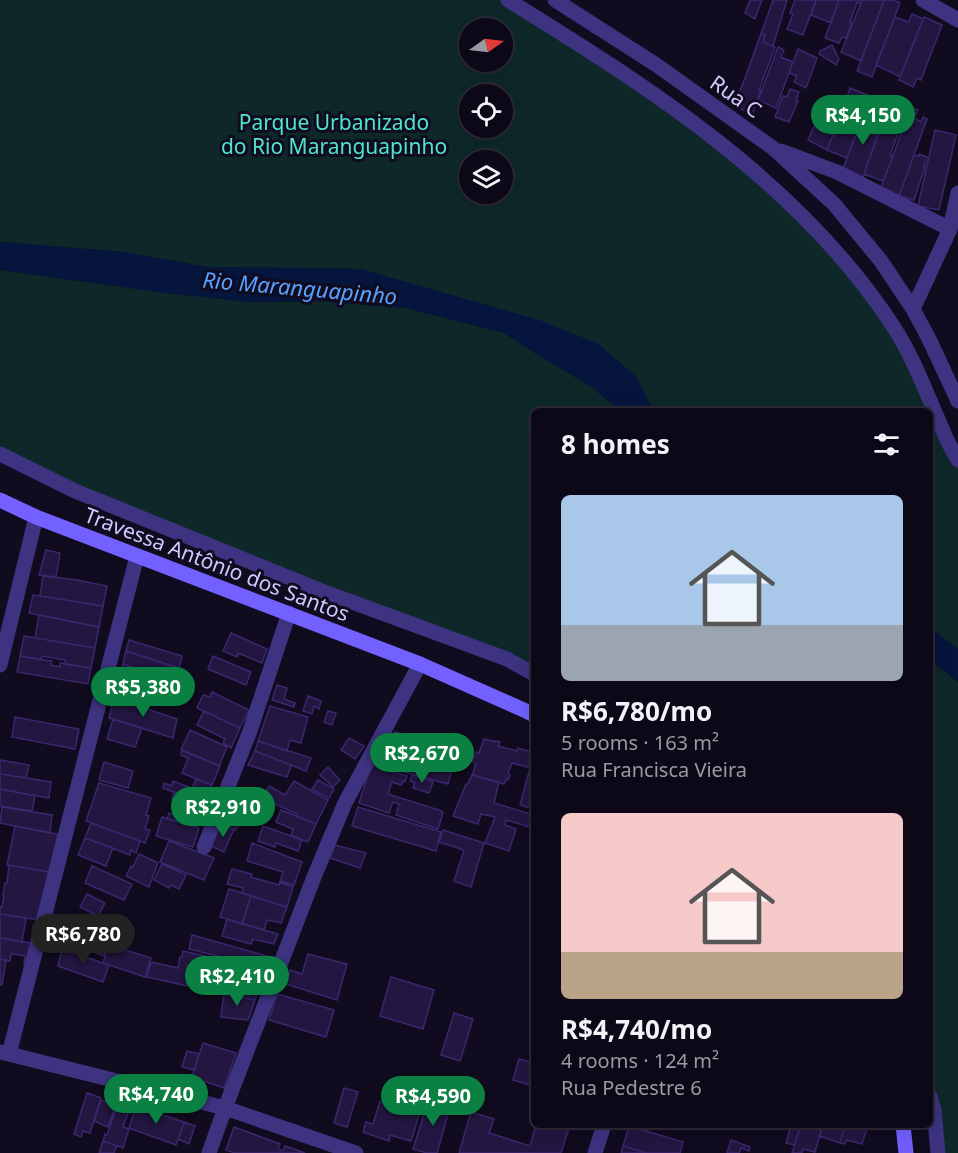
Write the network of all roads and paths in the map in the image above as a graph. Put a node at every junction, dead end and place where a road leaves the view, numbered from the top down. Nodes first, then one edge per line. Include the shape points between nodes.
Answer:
1 (508, 0) edge
2 (557, 0) edge
3 (923, 0) edge
4 (958, 20) edge
5 (773, 148) junction
6 (958, 193) edge
7 (950, 229) junction
8 (913, 309) junction
9 (958, 401) edge
10 (0, 454) edge
11 (958, 460) edge
12 (0, 500) edge
13 (36, 517) junction
14 (137, 556) junction
15 (289, 613) junction
16 (2, 647) edge
17 (420, 664) junction
18 (0, 665) edge
19 (531, 672) edge
20 (531, 714) edge
21 (204, 847) dead end
22 (4, 1053) edge
23 (933, 1106) edge
24 (225, 1108) junction
25 (603, 1128) edge
26 (903, 1128) edge
27 (333, 1150) edge
28 (209, 1153) edge
29 (356, 1153) edge
30 (595, 1153) edge
31 (906, 1153) edge
32 (938, 1153) edge

1 - 11 street via 681,113 738,156 803,217 861,281 894,328 919,372
2 - 5 street, Rua C
3 - 4 street
5 - 7 street via 837,172
5 - 8 street, Rua C via 834,204 881,261
6 - 7 street
7 - 8 street
8 - 9 street, Rua C
10 - 19 street via 75,490 322,591 507,659
12 - 13 main road, Travessa Antônio dos Santos
13 - 14 main road, Travessa Antônio dos Santos
13 - 16 street
14 - 15 main road, Travessa Antônio dos Santos
14 - 22 street
15 - 17 main road, Travessa Antônio dos Santos
15 - 21 street via 250,730
16 - 18 street
17 - 20 main road, Travessa Antônio dos Santos
17 - 24 street via 345,803
22 - 24 street
23 - 32 street
24 - 27 street
24 - 28 street
25 - 30 street
26 - 31 main road
27 - 29 street

